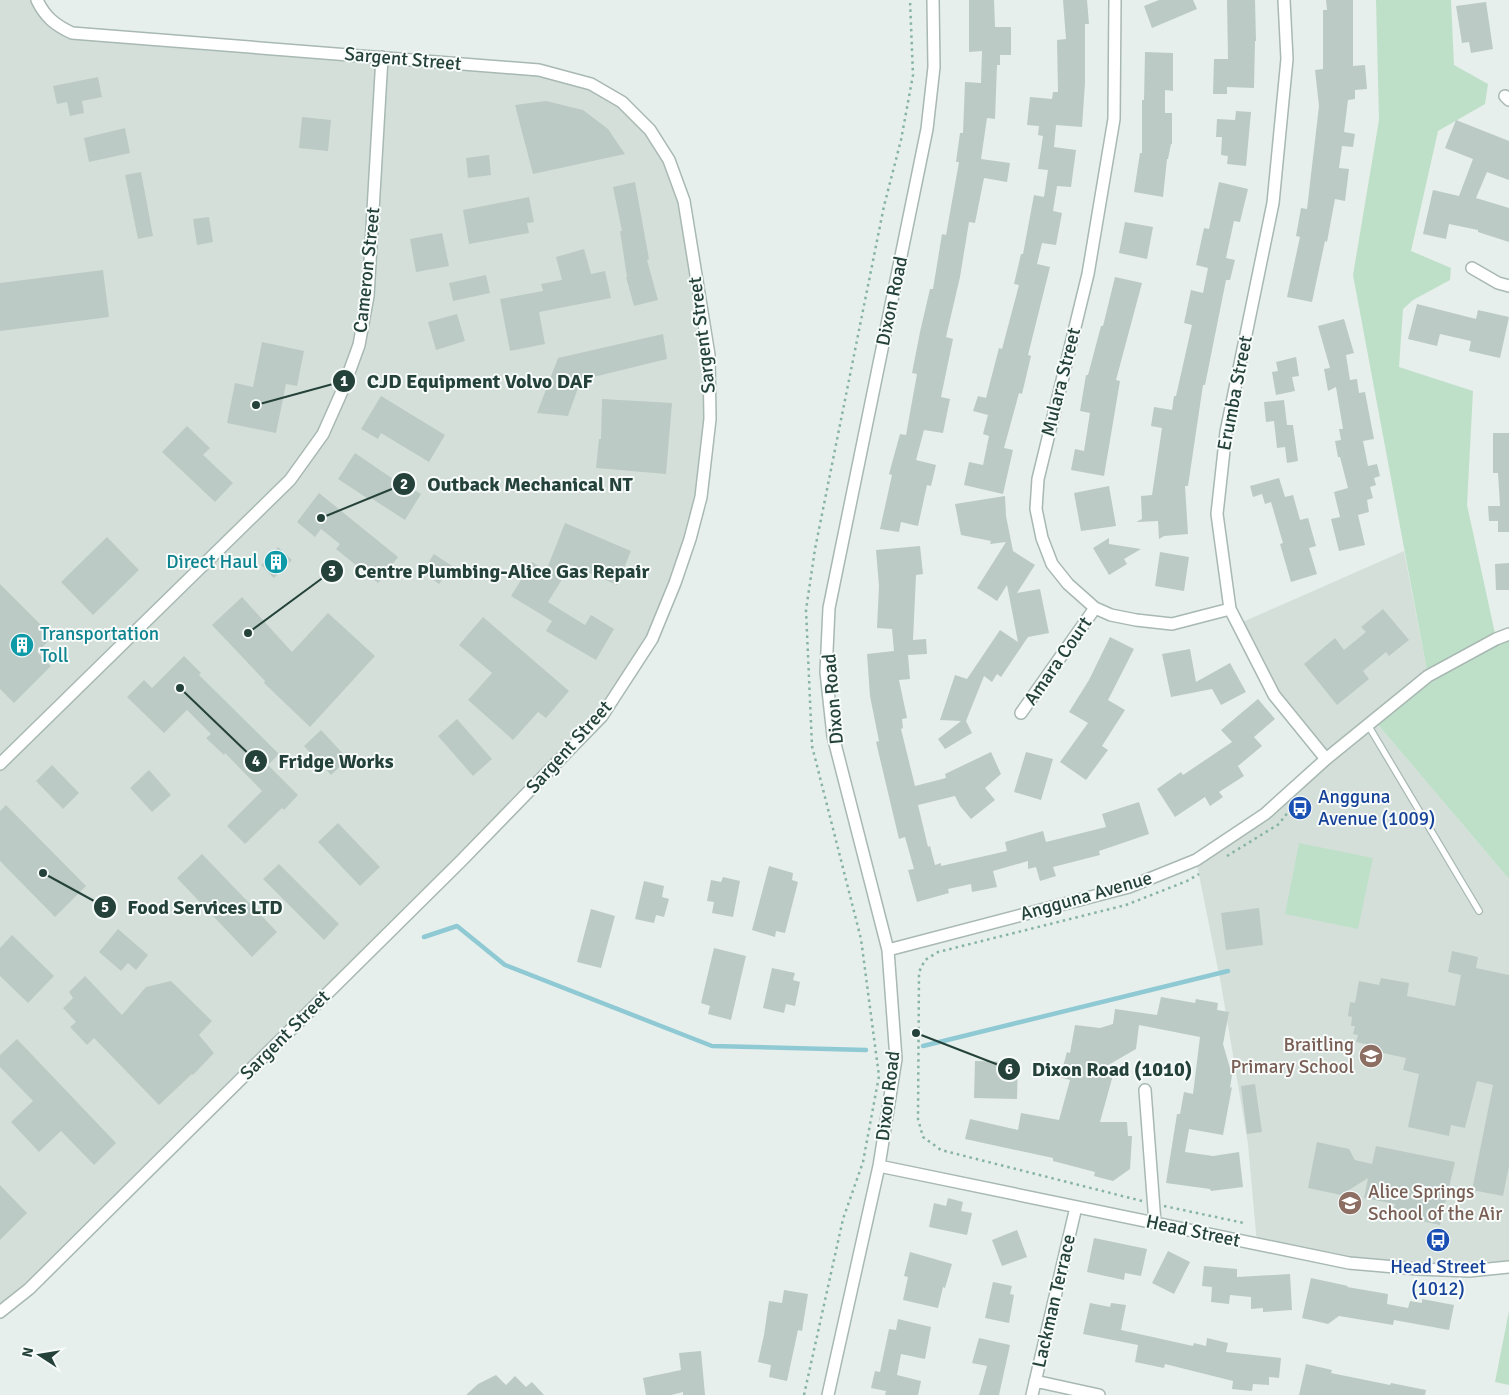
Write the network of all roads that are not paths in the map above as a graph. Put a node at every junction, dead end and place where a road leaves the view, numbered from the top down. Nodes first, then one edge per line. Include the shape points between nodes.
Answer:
1 (36, 0) edge
2 (933, 0) edge
3 (1115, 0) edge
4 (1284, 0) edge
5 (382, 57) junction
6 (1472, 268) dead end
7 (1509, 286) edge
8 (1095, 608) junction
9 (1230, 609) junction
10 (1509, 634) edge
11 (1021, 713) dead end
12 (1368, 725) junction
13 (1326, 759) junction
14 (0, 764) edge
15 (1479, 911) dead end
16 (888, 950) junction
17 (1145, 1090) dead end
18 (879, 1166) junction
19 (1076, 1207) junction
20 (1154, 1223) junction
21 (1509, 1267) edge
22 (0, 1312) edge
23 (1035, 1381) junction
24 (828, 1395) edge
25 (1032, 1395) edge
26 (1099, 1395) edge

1 - 5 street, Sargent Street via 55,24 72,33
2 - 16 street, Dixon Road via 934,67 927,129 829,608 826,672 834,736
3 - 8 street, Mulara Street via 1114,119 1088,274 1038,479 1036,508 1052,564 1068,584
4 - 9 street, Erumba Street via 1288,59 1273,203 1226,432 1217,514
5 - 14 street, Cameron Street via 368,296 359,345 344,390 323,434 290,480
5 - 22 street, Sargent Street via 539,70 591,84 622,102 650,130 669,160 684,201 708,355 710,428 701,497 690,540 652,639 602,716 461,862 29,1288
6 - 7 street
8 - 9 street, Mulara Street via 1111,615 1172,624
8 - 11 street, Amara Court
9 - 13 street, Erumba Street via 1274,695
10 - 12 street, Angguna Avenue via 1428,676
12 - 13 street, Angguna Avenue
12 - 15 lane
13 - 16 street, Angguna Avenue via 1265,814 1196,860 1129,887
16 - 18 street, Dixon Road via 896,1059
17 - 20 street
18 - 19 street, Head Street
18 - 24 street, Dixon Road
19 - 20 street, Head Street
19 - 23 street, Lackman Terrace
20 - 21 street, Head Street via 1349,1263 1418,1270
23 - 25 street, Lackman Terrace
23 - 26 street

